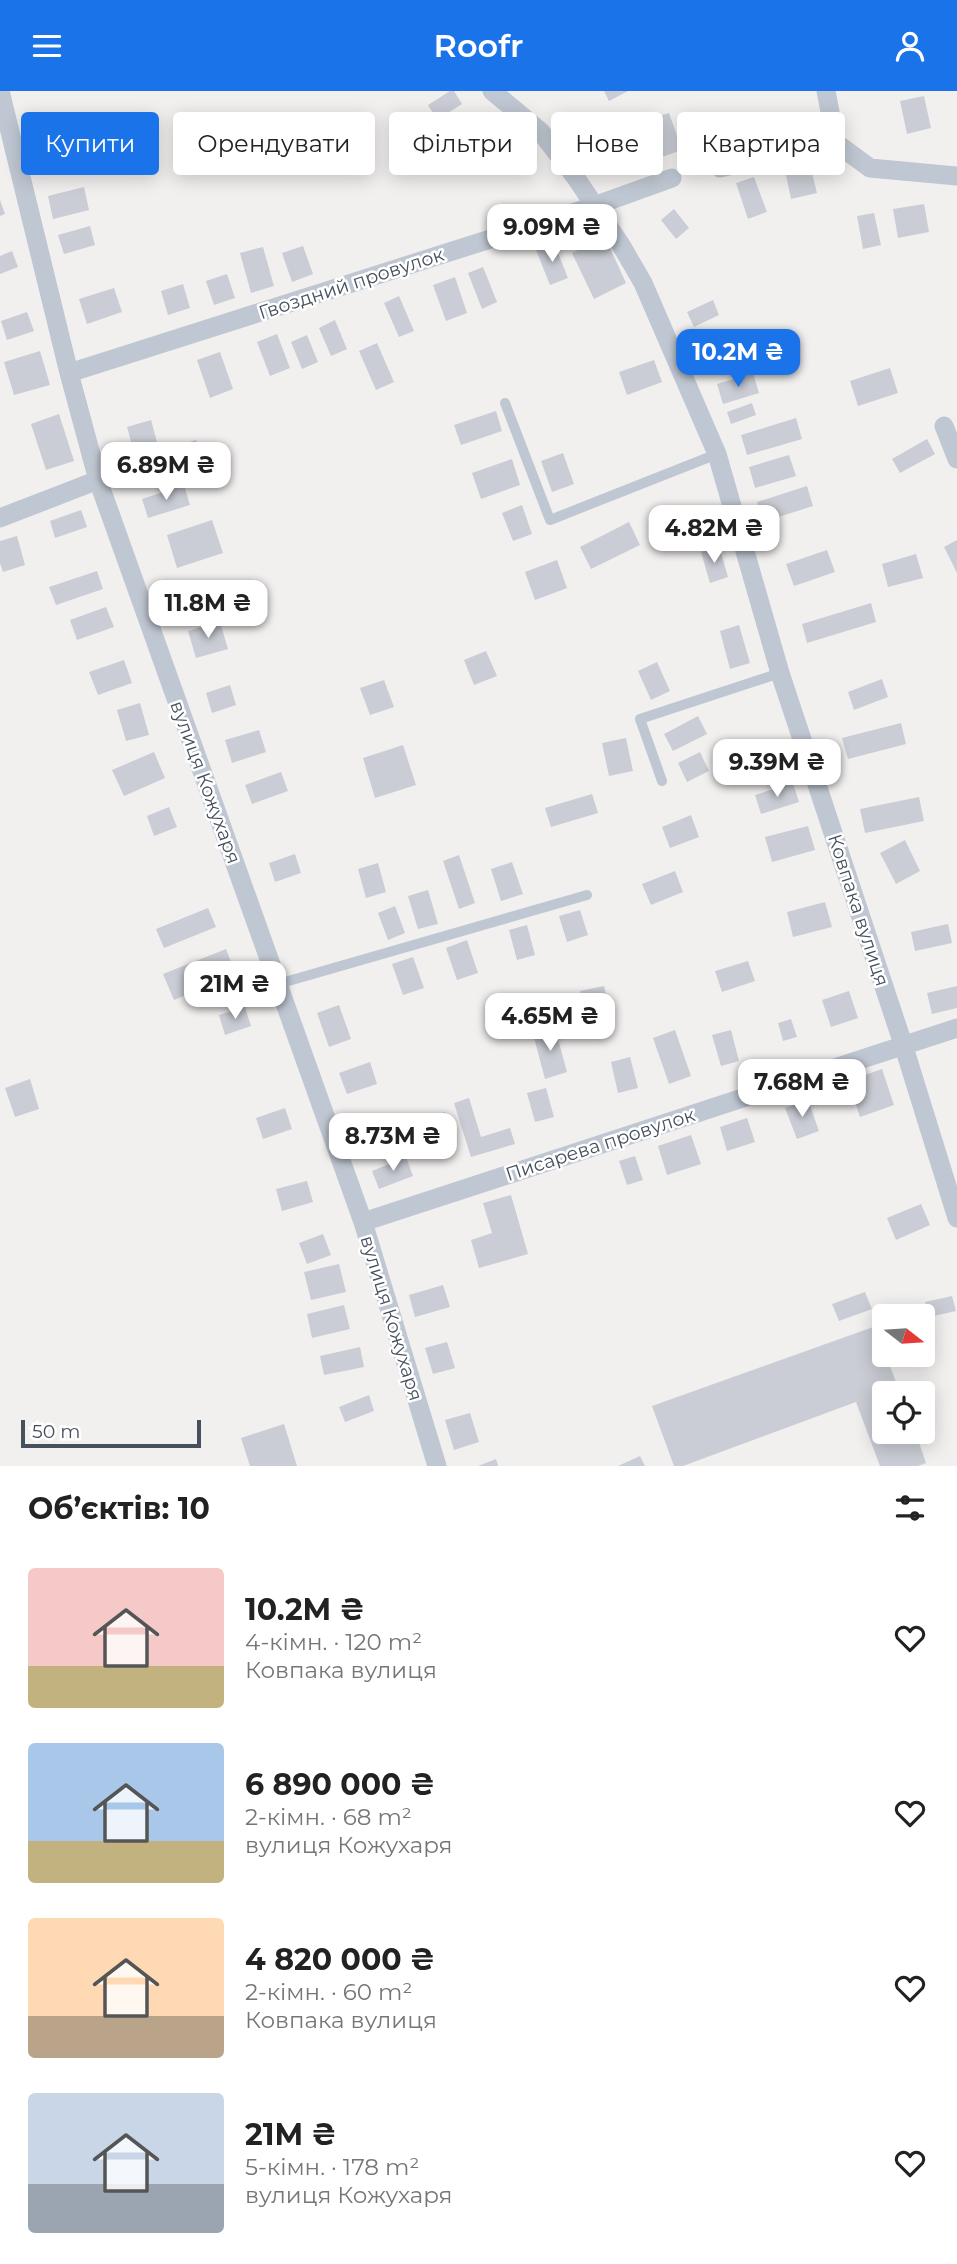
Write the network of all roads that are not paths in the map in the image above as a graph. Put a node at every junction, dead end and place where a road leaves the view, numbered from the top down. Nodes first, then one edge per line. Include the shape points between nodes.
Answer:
1 (0, 91) edge
2 (492, 91) edge
3 (825, 91) edge
4 (829, 112) edge
5 (845, 150) edge
6 (957, 176) edge
7 (672, 178) dead end
8 (594, 206) junction
9 (69, 373) junction
10 (505, 403) dead end
11 (944, 426) dead end
12 (717, 454) junction
13 (957, 459) edge
14 (98, 480) junction
15 (0, 518) edge
16 (780, 673) junction
17 (662, 781) dead end
18 (587, 895) dead end
19 (278, 984) junction
20 (957, 1028) edge
21 (903, 1044) junction
22 (957, 1218) edge
23 (363, 1221) junction
24 (437, 1466) edge

1 - 9 street, вулиця Кожухаря
2 - 8 street, Ковпака вулиця via 540,131
3 - 4 street
5 - 6 street via 870,168
7 - 8 street, Гвоздний провулок
8 - 9 street, Гвоздний провулок
8 - 12 street, Ковпака вулиця via 643,283
9 - 14 street, вулиця Кожухаря
10 - 12 lane via 550,520
11 - 13 street
12 - 16 street, Ковпака вулиця
14 - 15 street
14 - 19 street, вулиця Кожухаря
16 - 17 lane via 640,719
16 - 21 street, Ковпака вулиця
18 - 19 lane
19 - 23 street, вулиця Кожухаря
20 - 21 street, Писарева провулок
21 - 22 street, Ковпака вулиця
21 - 23 street, Писарева провулок
23 - 24 street, вулиця Кожухаря

